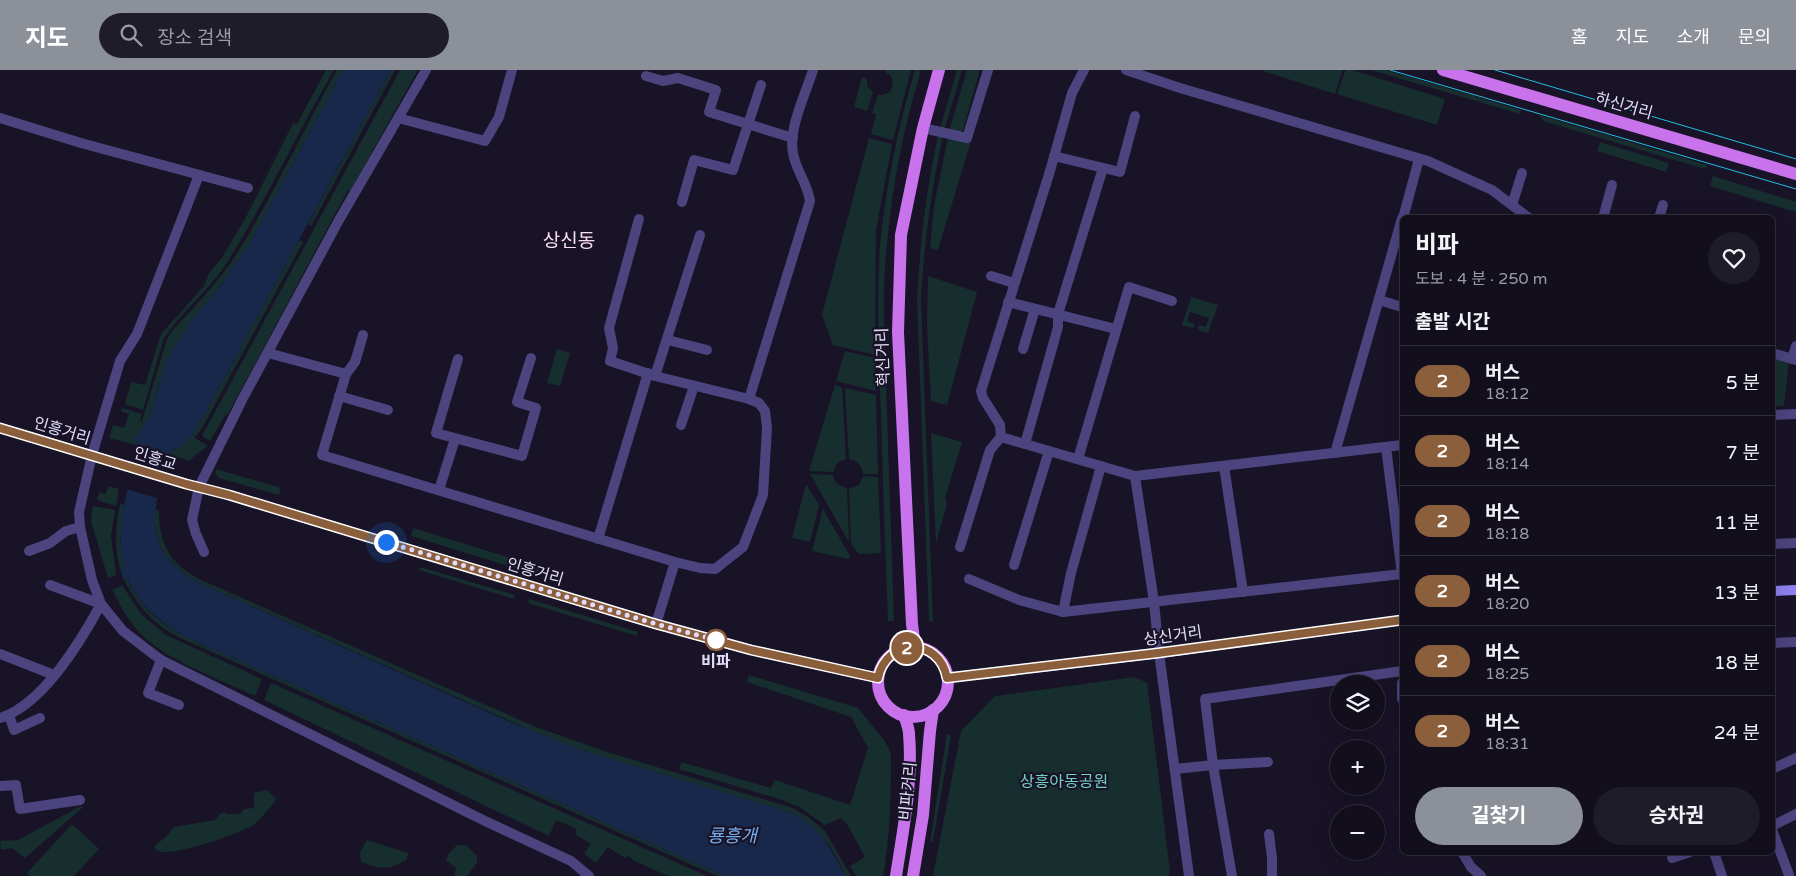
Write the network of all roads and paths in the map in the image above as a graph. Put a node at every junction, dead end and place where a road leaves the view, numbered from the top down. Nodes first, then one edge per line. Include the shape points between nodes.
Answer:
1 (426, 70) edge
2 (512, 70) edge
3 (813, 70) edge
4 (939, 70) edge
5 (988, 70) edge
6 (1084, 70) edge
7 (1126, 70) edge
8 (1443, 70) edge
9 (646, 76) dead end
10 (761, 85) dead end
11 (1135, 116) dead end
12 (0, 118) edge
13 (398, 118) junction
14 (748, 123) junction
15 (922, 128) junction
16 (793, 138) junction
17 (1054, 156) junction
18 (1420, 159) junction
19 (1103, 168) junction
20 (1522, 173) dead end
21 (1796, 174) edge
22 (199, 175) junction
23 (1612, 185) dead end
24 (248, 188) dead end
25 (682, 202) dead end
26 (1512, 205) junction
27 (1663, 205) dead end
28 (1404, 215) edge
29 (1525, 215) edge
30 (1603, 215) edge
31 (1660, 215) edge
32 (639, 220) dead end
33 (1400, 228) edge
34 (700, 235) dead end
35 (991, 276) dead end
36 (1014, 283) junction
37 (1379, 300) junction
38 (1172, 301) dead end
39 (1008, 302) junction
40 (1400, 306) edge
41 (1035, 308) junction
42 (1058, 314) junction
43 (1116, 329) junction
44 (363, 335) dead end
45 (668, 340) junction
46 (1796, 346) edge
47 (1023, 348) dead end
48 (707, 350) dead end
49 (268, 353) junction
50 (1775, 354) edge
51 (531, 358) dead end
52 (1794, 359) edge
53 (458, 360) dead end
54 (346, 374) junction
55 (652, 375) junction
56 (694, 386) junction
57 (339, 396) junction
58 (749, 399) junction
59 (388, 410) dead end
60 (1796, 414) edge
61 (1775, 415) edge
62 (681, 425) dead end
63 (0, 428) edge
64 (1002, 437) junction
65 (455, 439) junction
66 (1025, 444) junction
67 (1400, 445) edge
68 (1386, 447) junction
69 (1050, 451) junction
70 (1335, 453) junction
71 (92, 456) junction
72 (1078, 459) junction
73 (115, 462) joint
74 (1100, 466) junction
75 (1224, 466) junction
76 (1135, 476) junction
77 (186, 484) joint
78 (199, 487) junction
79 (439, 490) junction
80 (80, 527) junction
81 (598, 538) junction
82 (1796, 543) edge
83 (1775, 544) edge
84 (960, 547) dead end
85 (29, 551) dead end
86 (204, 552) dead end
87 (1400, 558) edge
88 (675, 562) junction
89 (1014, 565) dead end
90 (1400, 574) edge
91 (969, 579) dead end
92 (50, 585) dead end
93 (1796, 590) edge
94 (1775, 591) edge
95 (1243, 592) junction
96 (1154, 602) junction
97 (101, 604) junction
98 (1063, 612) junction
99 (1400, 620) edge
100 (656, 624) junction
101 (1796, 642) edge
102 (1775, 643) edge
103 (915, 647) junction
104 (1158, 653) junction
105 (0, 654) edge
106 (161, 660) junction
107 (1400, 671) edge
108 (54, 675) junction
109 (878, 678) junction
110 (947, 678) junction
111 (179, 705) dead end
112 (933, 710) junction
113 (904, 715) junction
114 (4, 716) edge
115 (40, 718) dead end
116 (1796, 758) edge
117 (1268, 762) dead end
118 (1213, 764) junction
119 (1775, 767) edge
120 (1174, 769) junction
121 (0, 786) edge
122 (80, 800) dead end
123 (1796, 814) edge
124 (1775, 824) edge
125 (1269, 834) dead end
126 (1775, 838) edge
127 (1464, 855) edge
128 (1681, 855) edge
129 (1715, 855) edge
130 (1672, 858) dead end
131 (1789, 875) edge
132 (589, 876) edge
133 (896, 876) edge
134 (912, 876) edge
135 (1189, 876) edge
136 (1232, 876) edge
137 (1272, 876) edge
138 (1481, 876) edge
139 (1722, 876) edge

1 - 13 street
2 - 13 street via 499,117 485,141
3 - 16 street
4 - 15 main road, 혁신거리
5 - 15 street via 967,138
6 - 17 street via 1072,94
7 - 18 street
8 - 21 main road, 하신거리
9 - 14 street via 663,81 678,78 716,90 709,112
10 - 14 street
11 - 19 street via 1120,172
12 - 22 street
13 - 49 street via 338,220
14 - 16 street
14 - 25 street via 733,170 694,160
15 - 103 main road, 혁신거리 via 901,235 898,332
16 - 58 street via 793,152 810,201
17 - 19 street
17 - 36 street
18 - 26 street via 1492,190
18 - 28 street
19 - 42 street
20 - 26 street
22 - 24 street
22 - 71 street via 137,334 120,361
23 - 30 street
26 - 29 street
27 - 31 street
32 - 55 street via 609,328 613,348 610,361
33 - 37 street
34 - 45 street
35 - 36 street
36 - 39 street
37 - 40 street
37 - 70 street
38 - 43 street via 1129,287
39 - 41 street
39 - 64 street via 981,391 1000,425
41 - 42 street
41 - 47 street
42 - 43 street
42 - 66 street via 1058,327
43 - 72 street
44 - 54 street via 354,362
45 - 48 street
45 - 55 street
46 - 52 street
49 - 54 street
49 - 78 street
50 - 52 street
51 - 65 street via 516,402 536,408 522,456
53 - 65 street via 436,433
54 - 57 street
55 - 56 street
55 - 81 street
56 - 58 street
56 - 62 street
57 - 59 street
57 - 79 street via 322,455
58 - 88 street via 759,403 765,411 767,428 763,495 743,547 716,569
60 - 61 street
63 - 71 main road, 인흥거리
64 - 66 street
64 - 84 street via 990,450
65 - 79 street
66 - 69 street
67 - 68 street
68 - 70 street
68 - 87 street
69 - 72 street
69 - 89 street
70 - 75 street
71 - 73 main road, 인흥거리
71 - 80 street via 79,512
72 - 74 street
73 - 77 main road, 인흥교
74 - 76 street
74 - 98 street
75 - 76 street
75 - 95 street
76 - 96 street
77 - 78 main road, 인흥거리
78 - 86 street via 192,520
78 - 100 main road, 인흥거리
79 - 81 street
80 - 85 street
80 - 97 street
81 - 88 street
82 - 83 street
88 - 100 street
90 - 95 street
91 - 98 street via 1019,600
92 - 97 street
93 - 94 main road
95 - 96 street
96 - 98 street
96 - 104 street
97 - 106 street via 123,632
97 - 108 street
99 - 104 main road, 상신거리
100 - 109 main road, 인흥거리 via 751,650
101 - 102 street
103 - 109 main road via 894,652 885,661
103 - 110 main road via 937,656
104 - 110 main road, 상신거리
104 - 120 street
105 - 108 street
106 - 111 street via 148,694
106 - 132 street via 571,861
107 - 118 street via 1205,699
108 - 114 street via 26,705
109 - 113 main road via 881,697 888,707
110 - 112 main road via 945,694
112 - 113 main road via 922,715
112 - 134 main road, 비파거리 via 923,815
113 - 133 main road, 비파거리 via 910,732 909,772
114 - 115 street via 14,730
116 - 119 street
117 - 118 street
118 - 120 street
118 - 136 street
120 - 135 street
121 - 122 street via 16,785 20,809
123 - 124 street
125 - 137 street
126 - 131 street
127 - 138 street
128 - 130 street
129 - 139 street

